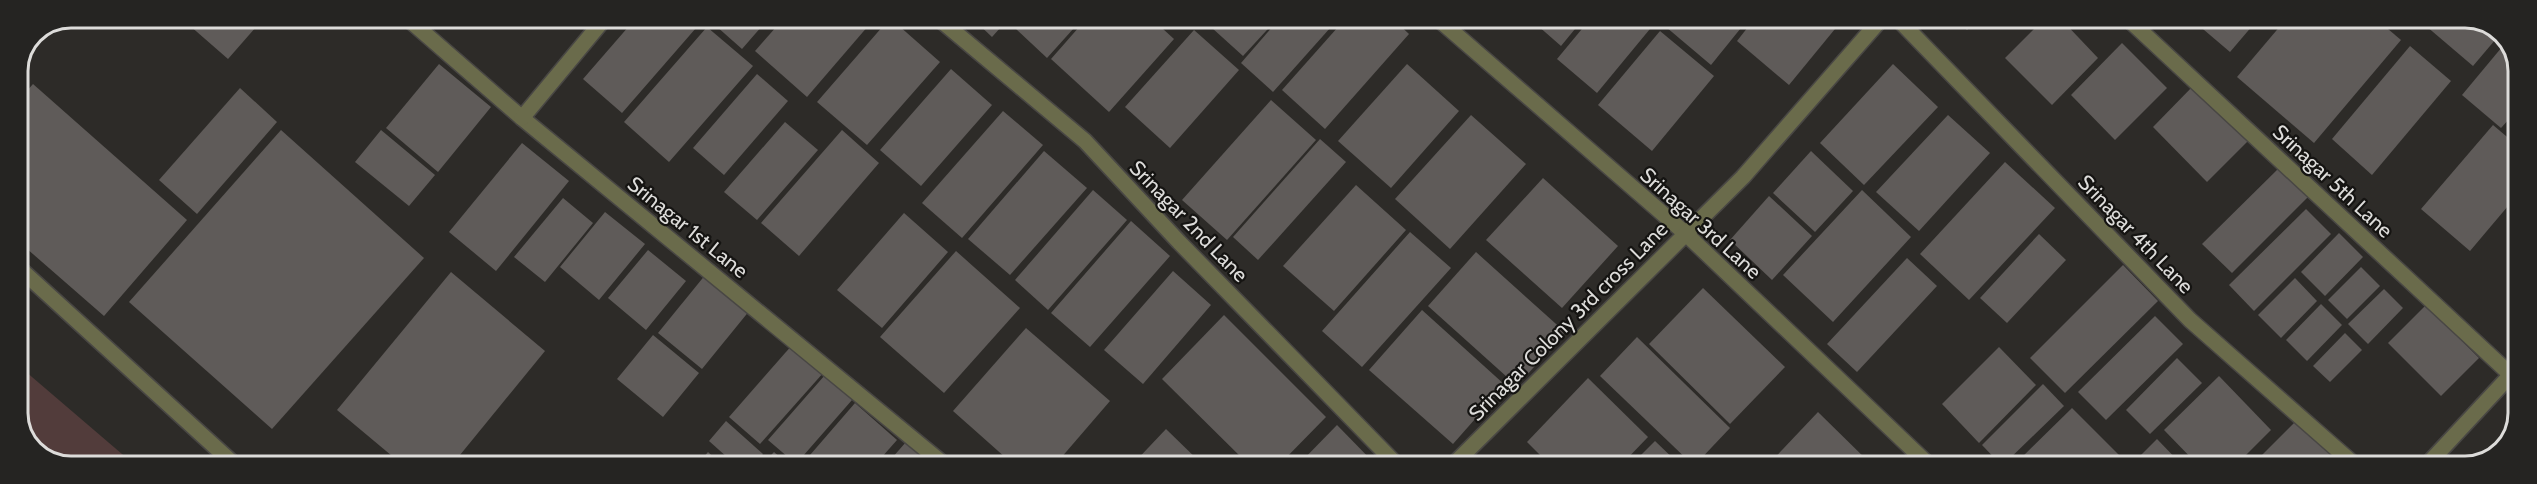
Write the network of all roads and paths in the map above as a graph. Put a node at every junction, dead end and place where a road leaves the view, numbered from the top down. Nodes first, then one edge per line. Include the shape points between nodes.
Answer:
1 (419, 28) edge
2 (597, 28) edge
3 (950, 28) edge
4 (1449, 29) edge
5 (1873, 29) edge
6 (1907, 29) edge
7 (2139, 29) edge
8 (522, 118) junction
9 (1685, 233) junction
10 (29, 277) edge
11 (2508, 365) edge
12 (2508, 377) edge
13 (224, 455) edge
14 (933, 455) edge
15 (1388, 456) edge
16 (1462, 456) edge
17 (1919, 456) edge
18 (2345, 456) edge
19 (2435, 456) edge

1 - 8 street, Srinagar 1st Lane
2 - 8 street
3 - 15 street, Srinagar 2nd Lane via 1085,141
4 - 9 street, Srinagar 3rd Lane
5 - 9 street, Srinagar Colony 3rd cross Lane via 1743,177
6 - 18 street, Srinagar 4th Lane via 2190,320
7 - 11 street, Srinagar 5th Lane
8 - 14 street, Srinagar 1st Lane
9 - 16 street, Srinagar Colony 3rd cross Lane
9 - 17 street, Srinagar 3rd Lane
10 - 13 street
12 - 19 street

